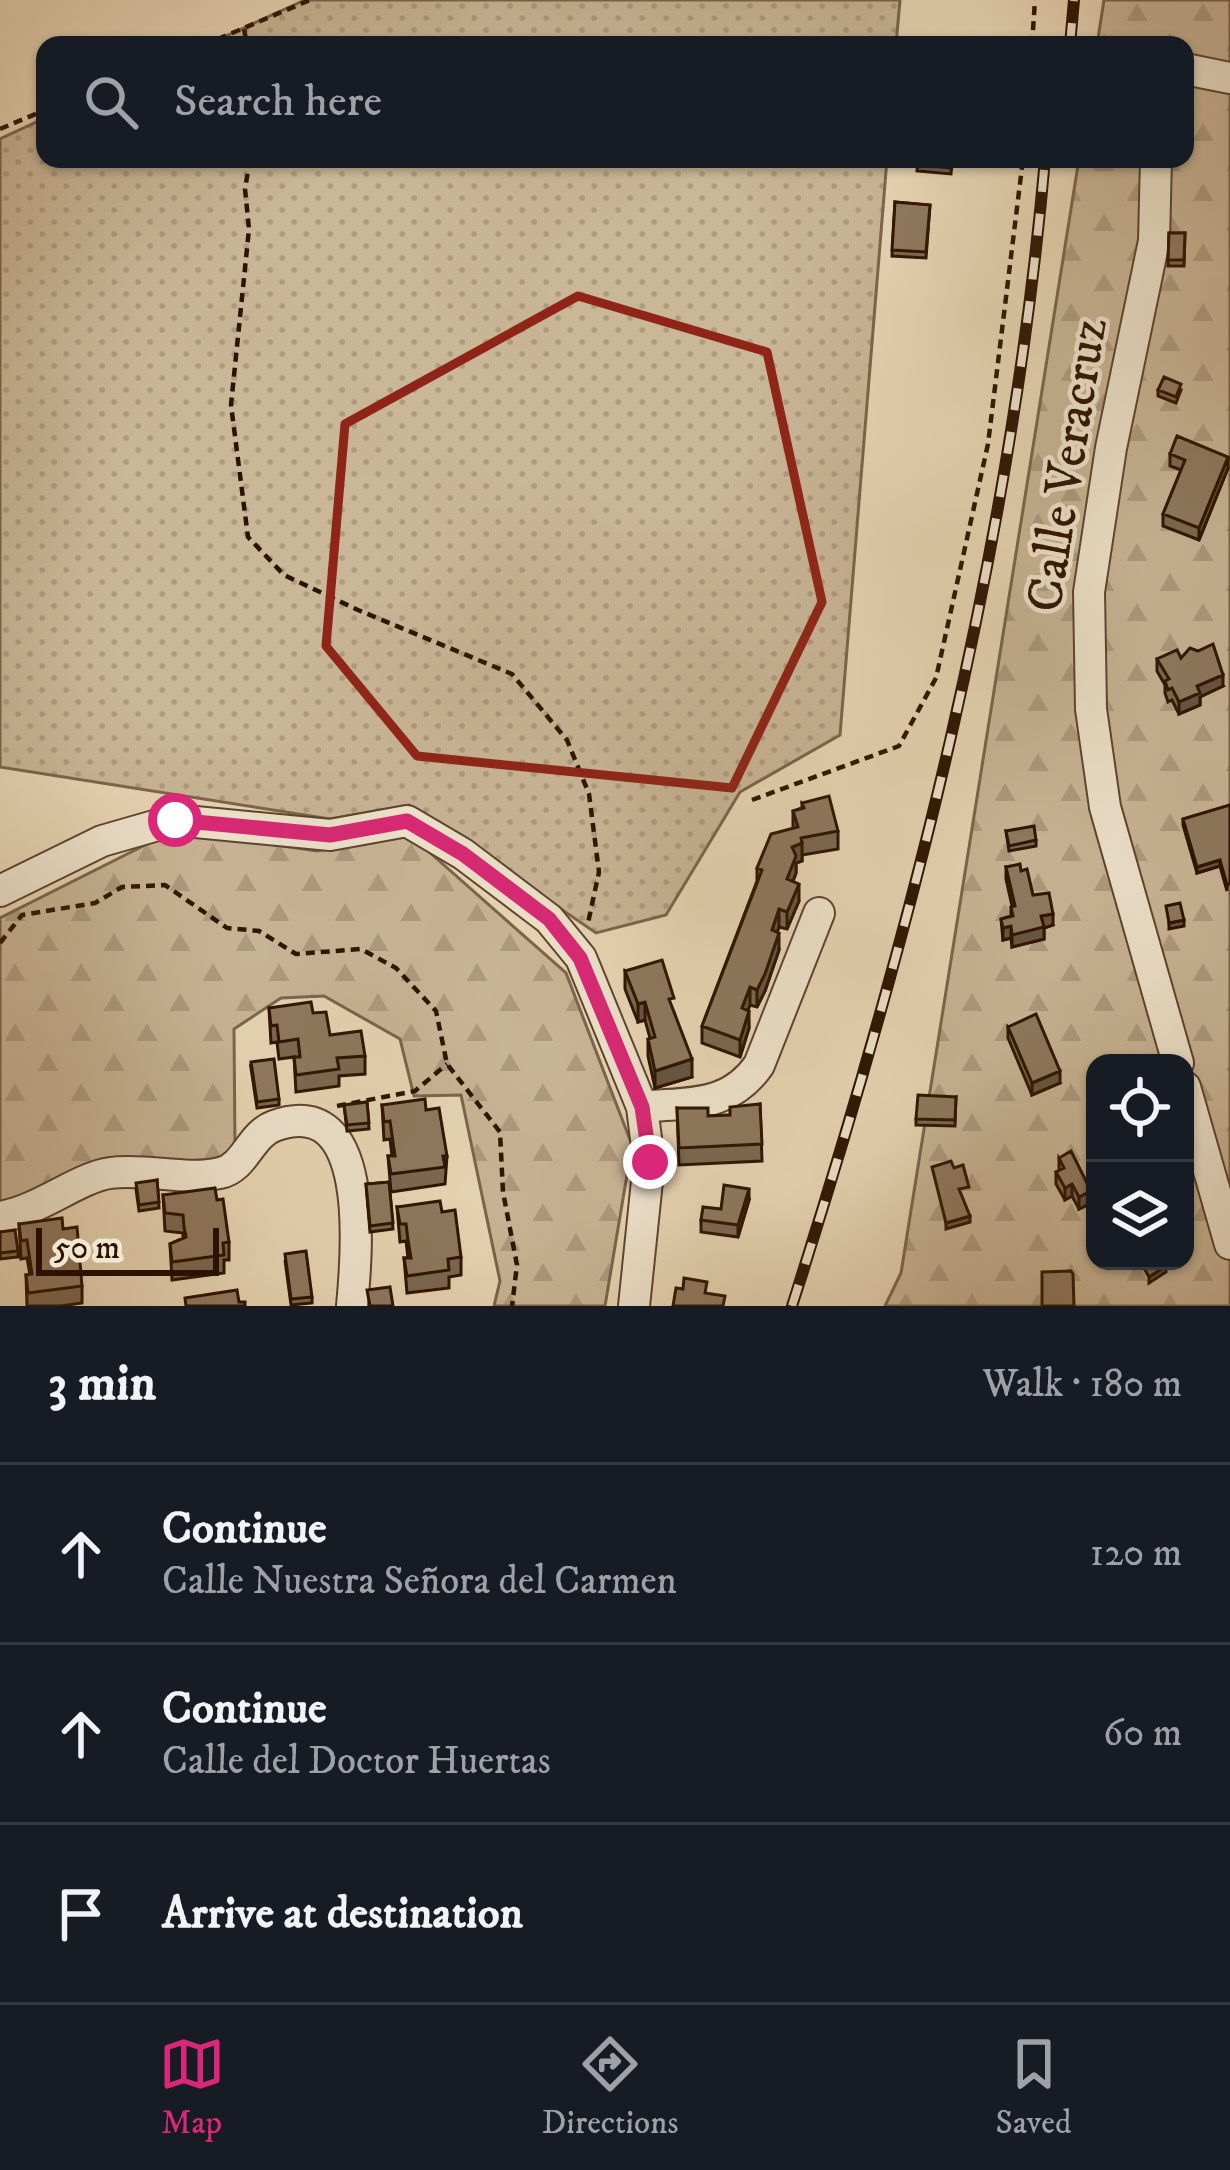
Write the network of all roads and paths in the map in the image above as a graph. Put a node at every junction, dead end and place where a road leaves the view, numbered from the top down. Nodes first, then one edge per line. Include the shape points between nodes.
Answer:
1 (310, 0) edge
2 (1035, 0) edge
3 (244, 29) junction
4 (226, 36) edge
5 (245, 36) edge
6 (1033, 36) edge
7 (1194, 71) edge
8 (1230, 78) edge
9 (36, 114) edge
10 (0, 129) edge
11 (248, 168) edge
12 (1022, 168) edge
13 (1156, 168) edge
14 (752, 800) dead end
15 (0, 891) edge
16 (819, 913) dead end
17 (0, 944) edge
18 (580, 958) junction
19 (1175, 1054) edge
20 (447, 1064) junction
21 (642, 1107) junction
22 (1194, 1118) edge
23 (316, 1124) junction
24 (0, 1217) edge
25 (1230, 1244) edge
26 (352, 1306) edge
27 (512, 1306) edge
28 (634, 1306) edge

1 - 3 path
2 - 6 path
3 - 4 path
3 - 5 path
7 - 8 street
9 - 10 path
11 - 18 path via 231,405 248,537 284,575 512,674 567,740 590,794 599,872
12 - 14 path via 988,444 936,678 899,746
13 - 19 street, Calle Veracruz via 1154,241 1089,592 1090,686 1105,808
15 - 18 street via 102,841 175,820 330,835 407,821 549,919
16 - 21 street via 745,1085 723,1098
17 - 20 path via 22,915 95,903 122,886 165,885 227,928 259,931 296,954 361,949 396,968 436,1011
18 - 21 street
20 - 23 path via 415,1090 327,1108
20 - 27 path via 500,1132 517,1265
21 - 28 street via 650,1162
22 - 25 street
23 - 24 street via 269,1128 223,1173 107,1173
23 - 26 street via 333,1134 351,1176 358,1244

